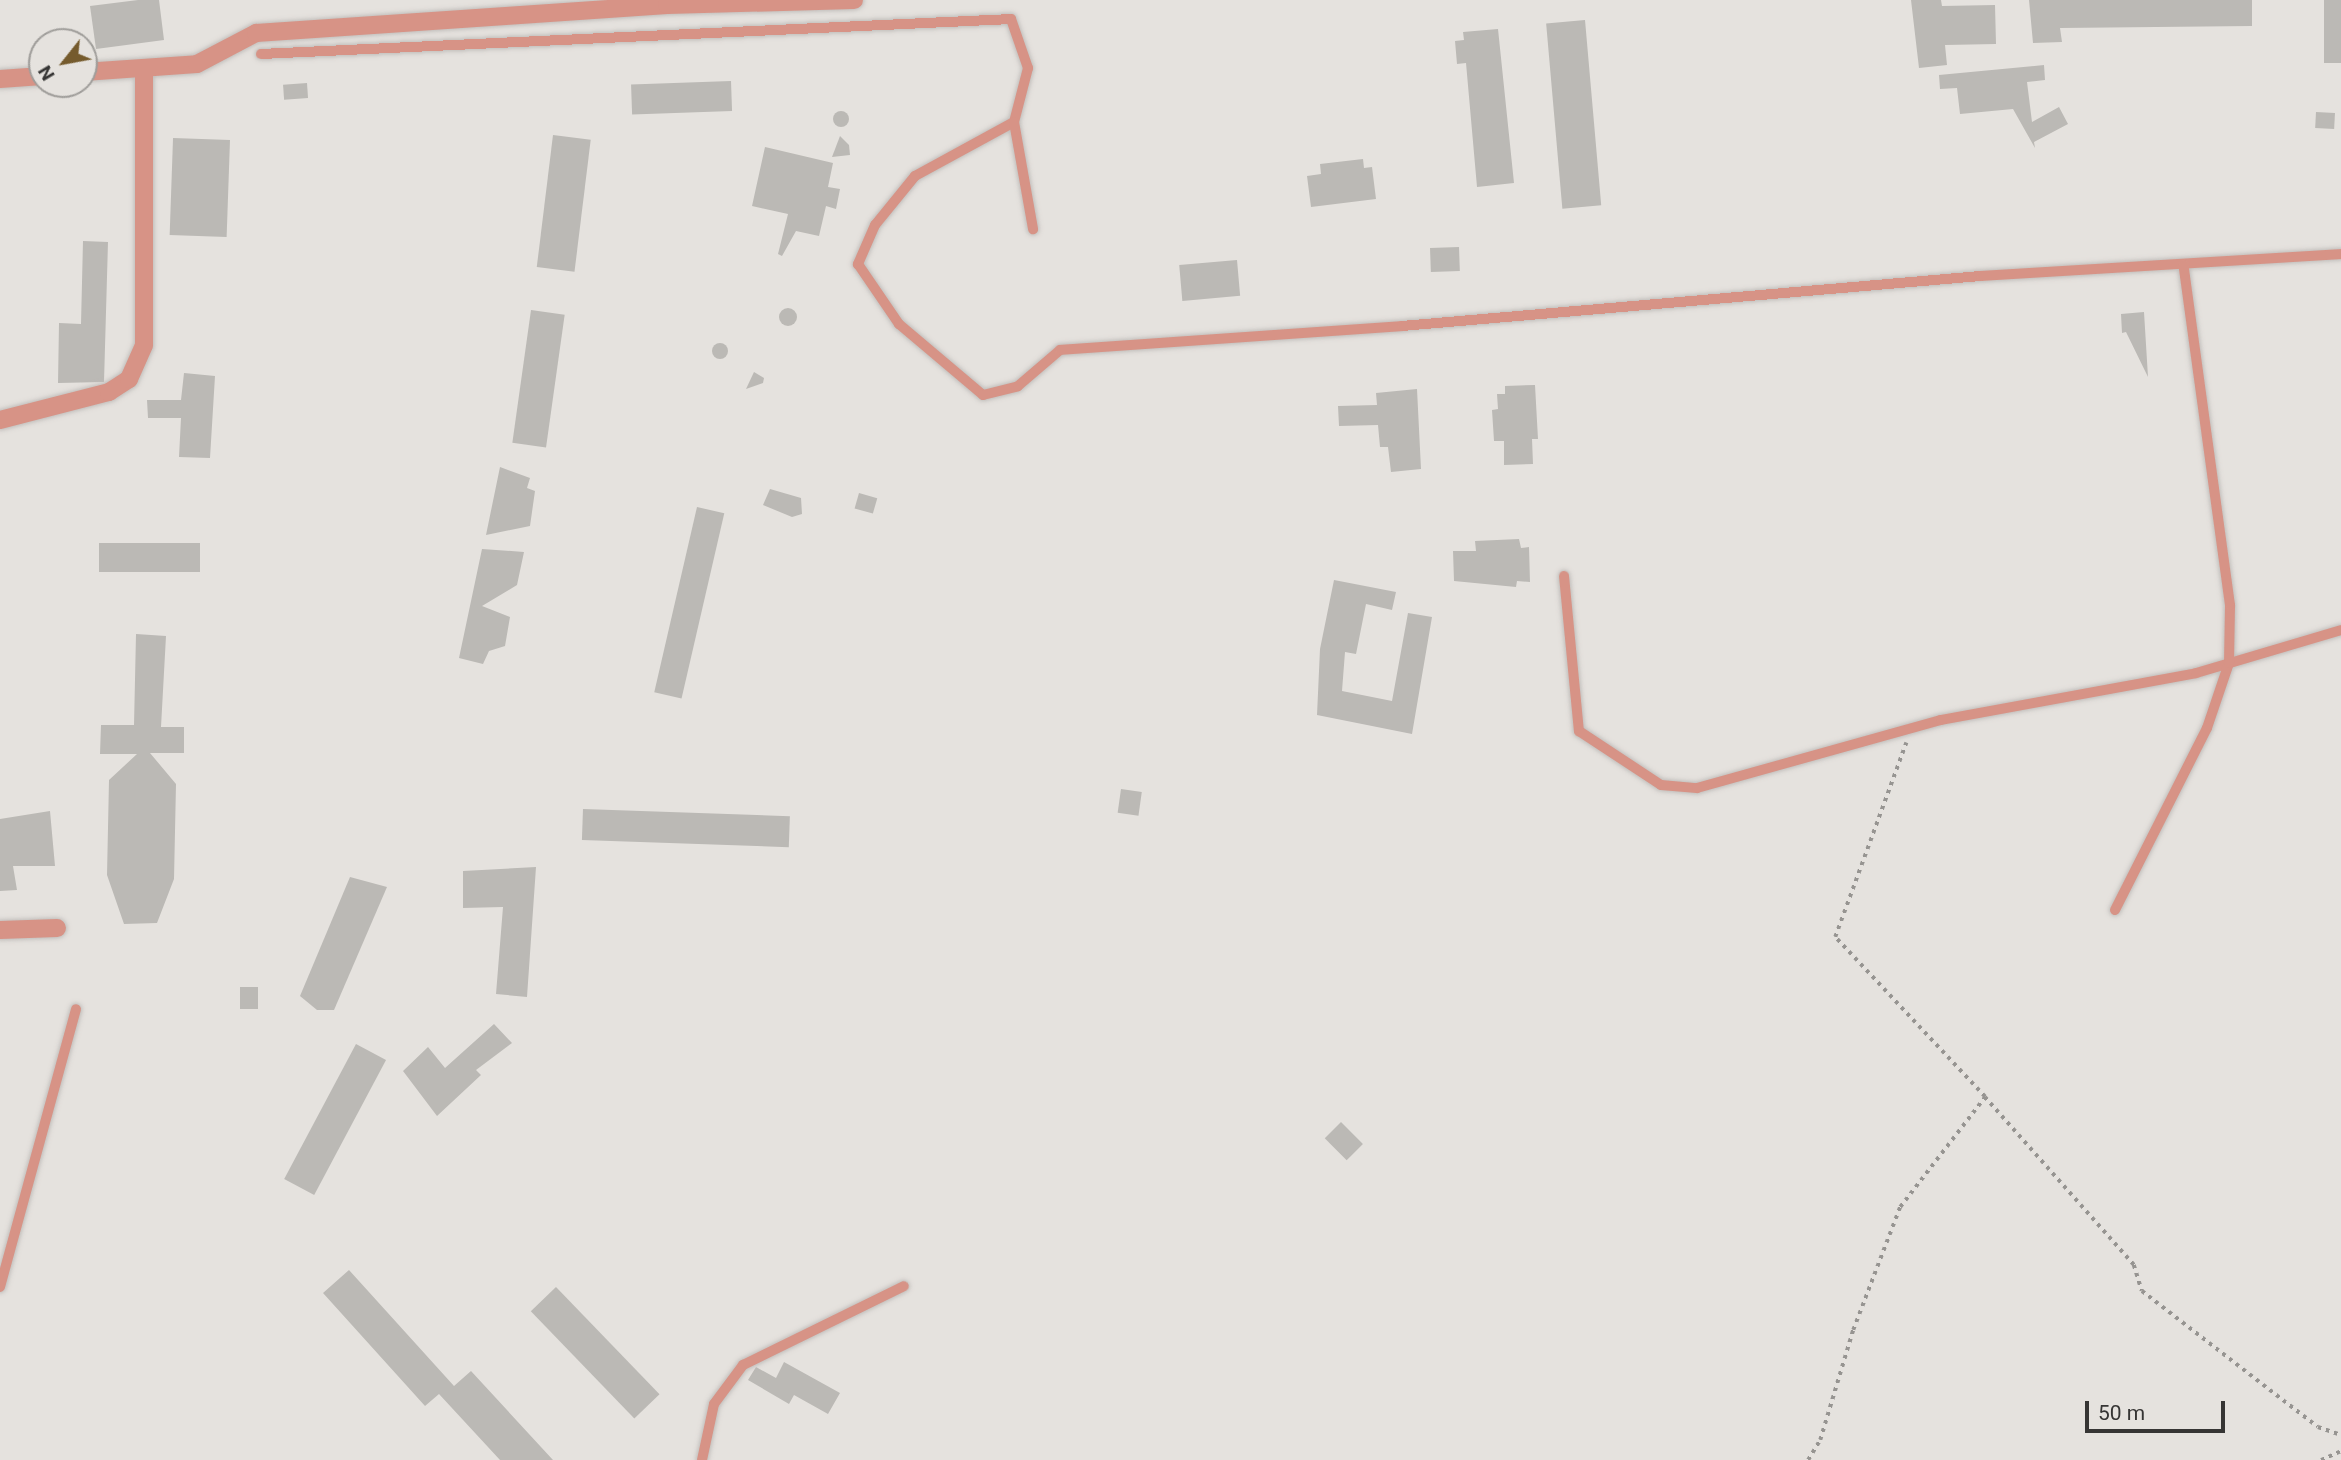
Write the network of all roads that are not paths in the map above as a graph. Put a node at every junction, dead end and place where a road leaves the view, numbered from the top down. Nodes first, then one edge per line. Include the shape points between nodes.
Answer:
1 (854, 0) edge
2 (666, 2) edge
3 (261, 54) dead end
4 (144, 68) junction
5 (98, 71) edge
6 (28, 77) edge
7 (0, 79) edge
8 (1014, 122) junction
9 (1033, 229) dead end
10 (2341, 254) edge
11 (2183, 264) junction
12 (0, 420) edge
13 (1564, 576) dead end
14 (2341, 630) edge
15 (2229, 663) junction
16 (2115, 910) dead end
17 (57, 928) dead end
18 (0, 930) edge
19 (76, 1009) dead end
20 (904, 1286) dead end
21 (0, 1287) edge
22 (702, 1460) edge

1 - 2 street
2 - 4 street via 256,33 197,64
3 - 8 lane via 1011,19 1028,68
4 - 5 street
4 - 12 street via 144,345 129,379 109,392
6 - 7 street
8 - 9 lane
8 - 11 lane via 915,176 875,225 858,264 899,324 983,395 1018,386 1060,350
10 - 11 lane
11 - 15 lane via 2230,605
13 - 15 lane via 1579,731 1661,785 1697,789 1912,728
14 - 15 lane
15 - 16 lane via 2207,728
17 - 18 street
19 - 21 lane
20 - 22 lane via 743,1365 714,1404

